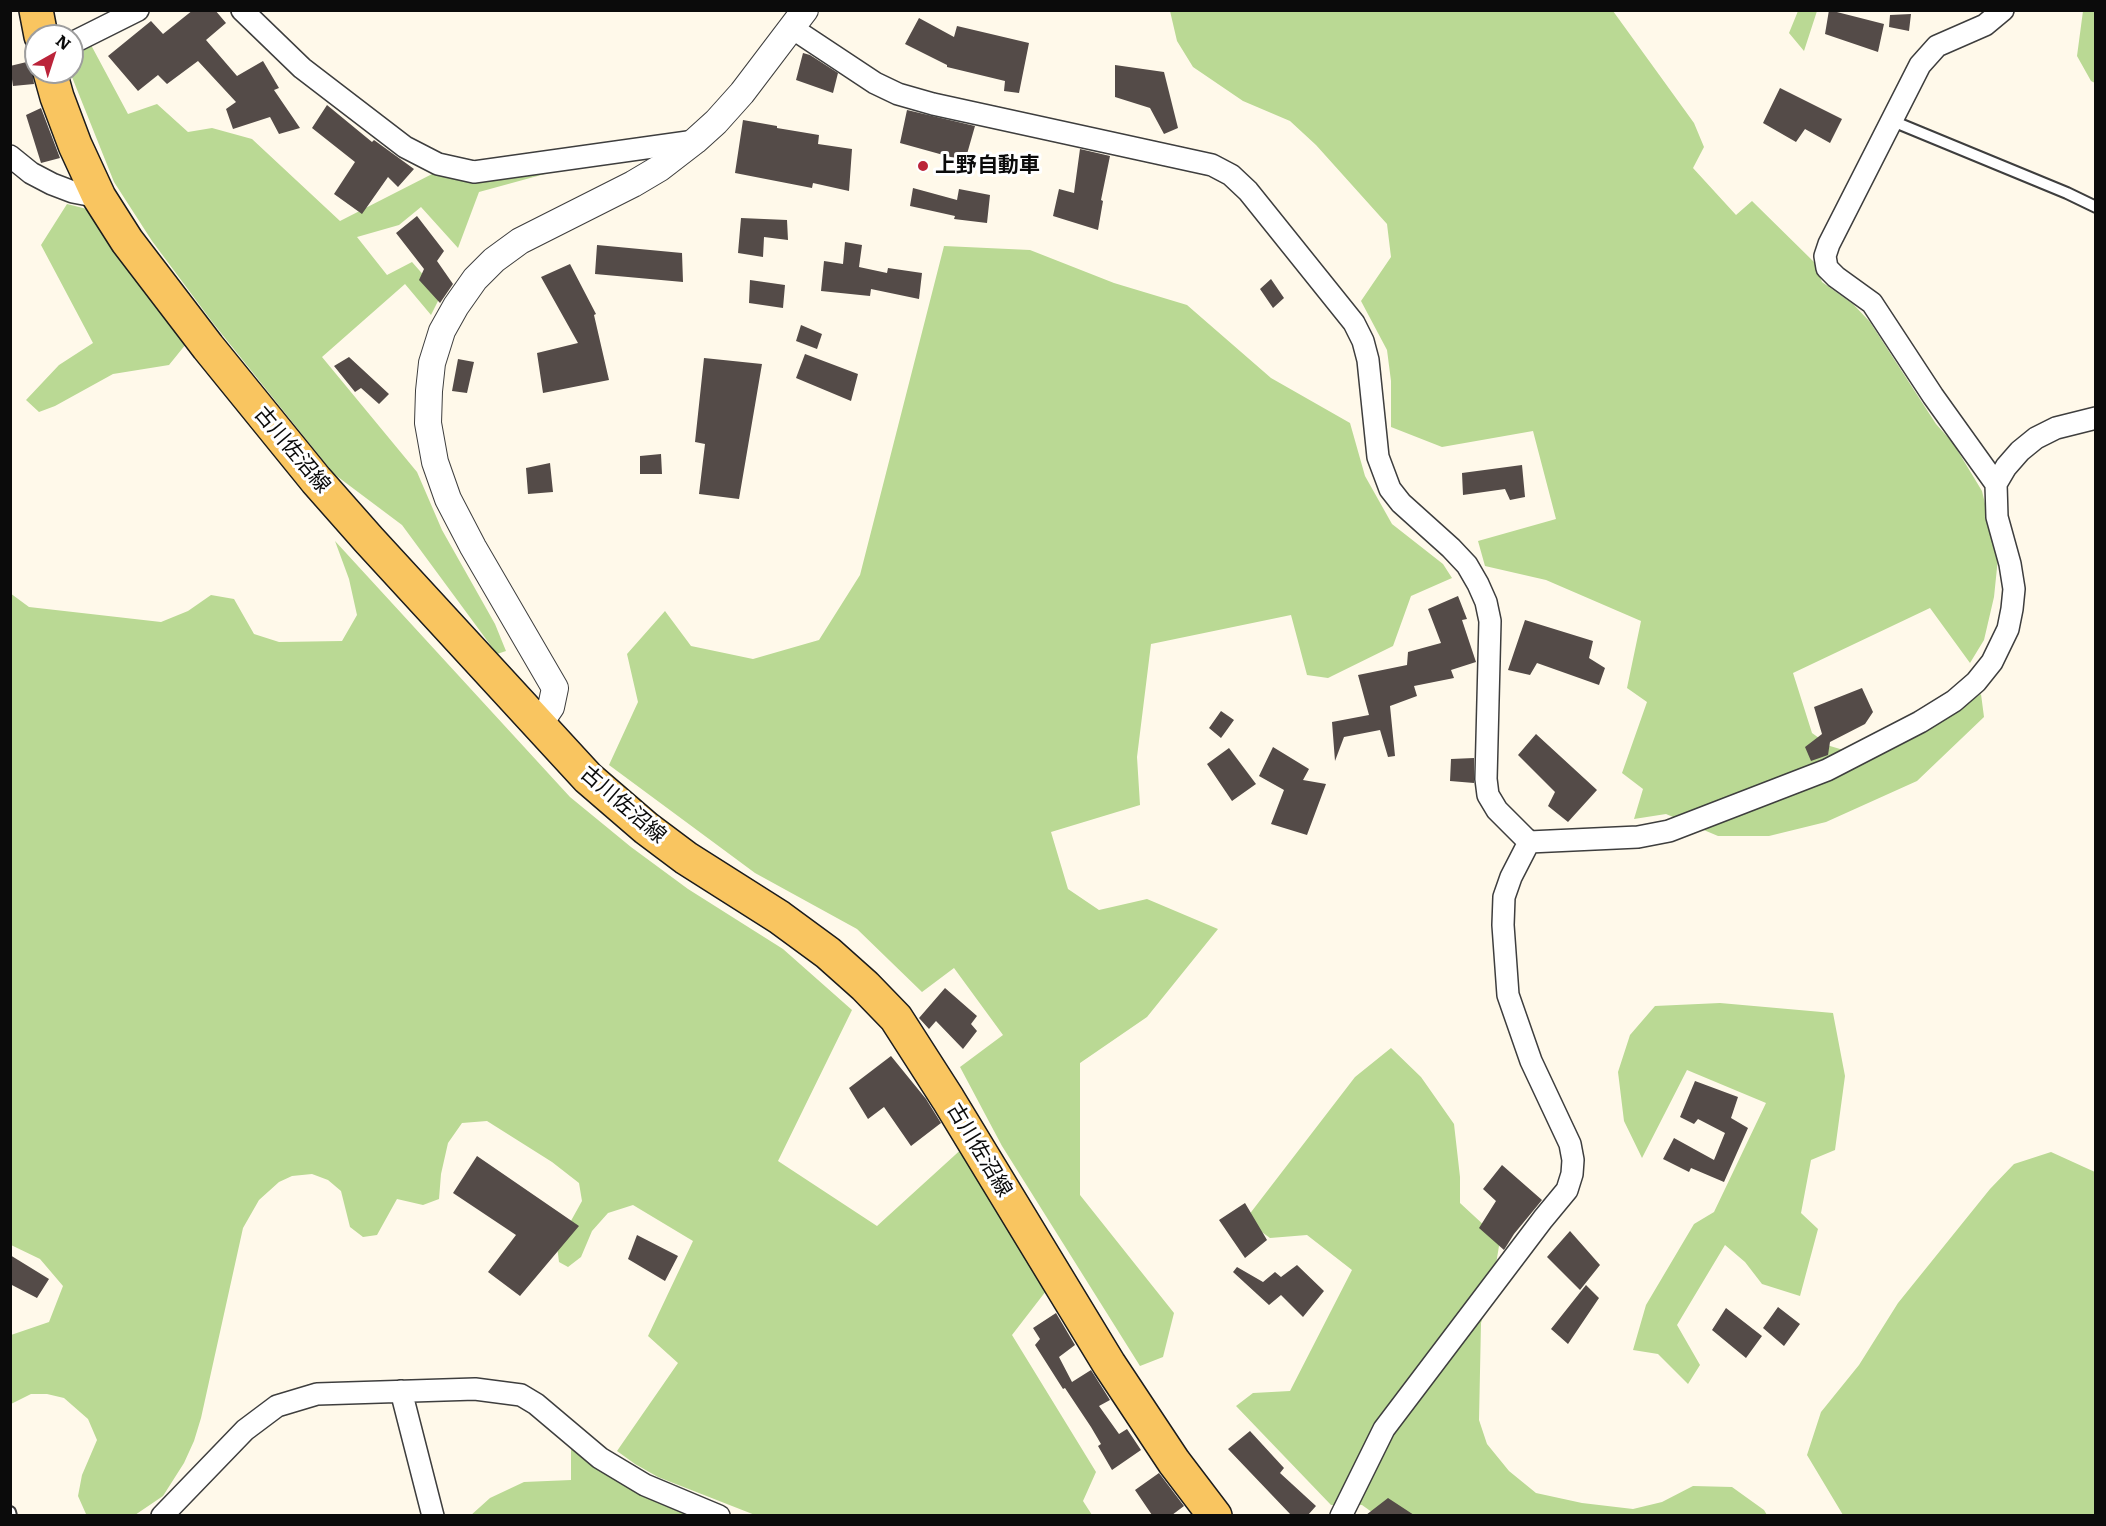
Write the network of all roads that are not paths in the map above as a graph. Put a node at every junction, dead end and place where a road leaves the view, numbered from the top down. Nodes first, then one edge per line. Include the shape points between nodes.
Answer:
1 (138, 10) edge
2 (242, 10) edge
3 (2003, 10) edge
4 (798, 19) edge
5 (84, 37) edge
6 (53, 84) edge
7 (1890, 120) junction
8 (695, 141) junction
9 (10, 156) edge
10 (99, 197) junction
11 (2096, 207) edge
12 (2096, 418) edge
13 (1996, 484) junction
14 (538, 726) junction
15 (1529, 842) junction
16 (401, 1391) junction
17 (162, 1515) edge
18 (433, 1515) edge
19 (719, 1515) edge
20 (1215, 1515) edge
21 (1341, 1515) edge

1 - 5 street
2 - 8 street via 302,69 405,147 438,164 474,172
3 - 7 street via 1985,25 1928,53
4 - 8 street via 742,93
4 - 15 street via 874,83 898,94 1212,165 1248,191 1354,323 1363,341 1378,457 1390,489 1467,565 1486,602 1490,621 1488,795 1497,810
6 - 10 main road, 古川佐沼線
7 - 11 lane
7 - 13 street via 1829,244 1827,268 1872,303
8 - 14 street via 633,184 520,241 494,260 456,306 442,331 432,363 428,423 435,462 448,499 555,688 551,707
9 - 10 street via 52,184
10 - 14 main road, 古川佐沼線 via 160,285 316,480
12 - 13 street via 2056,428 2036,438 2006,467
13 - 15 street via 1997,517 2014,589 2012,609 2008,629 1992,662 1954,701 1827,770 1669,831 1638,837
14 - 20 main road, 古川佐沼線 via 588,778 646,828 828,953 896,1018 1109,1364 1174,1462
15 - 21 street via 1504,897 1505,977 1520,1032 1570,1144 1572,1174 1567,1190 1384,1429
16 - 17 street via 317,1394 277,1406 244,1430
16 - 18 street
16 - 19 street via 476,1389 521,1395 600,1458 645,1485

